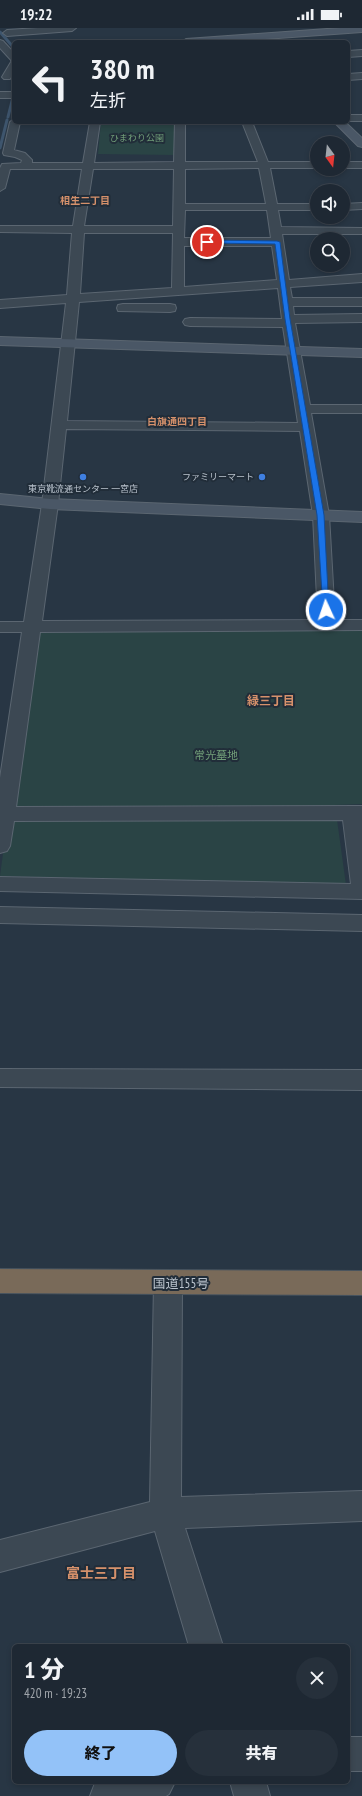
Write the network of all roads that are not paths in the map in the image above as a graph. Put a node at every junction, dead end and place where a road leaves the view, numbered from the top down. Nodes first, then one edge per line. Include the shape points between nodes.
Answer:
1 (72, 28) edge
2 (241, 28) edge
3 (362, 29) edge
4 (5, 30) edge
5 (317, 30) edge
6 (15, 40) edge
7 (252, 40) edge
8 (0, 43) edge
9 (362, 53) edge
10 (350, 54) edge
11 (12, 56) edge
12 (12, 68) edge
13 (362, 76) edge
14 (7, 77) edge
15 (350, 77) edge
16 (0, 95) edge
17 (12, 95) edge
18 (350, 118) edge
19 (362, 118) edge
20 (12, 120) edge
21 (95, 124) edge
22 (180, 124) edge
23 (248, 124) edge
24 (341, 124) edge
25 (362, 144) edge
26 (26, 165) junction
27 (88, 165) junction
28 (179, 165) junction
29 (264, 165) junction
30 (310, 165) edge
31 (350, 165) edge
32 (362, 165) edge
33 (3, 166) edge
34 (0, 188) edge
35 (179, 207) junction
36 (272, 207) junction
37 (310, 207) edge
38 (350, 208) edge
39 (360, 209) edge
40 (0, 229) edge
41 (362, 230) edge
42 (179, 236) junction
43 (276, 236) junction
44 (77, 237) junction
45 (92, 245) dead end
46 (362, 278) edge
47 (283, 284) junction
48 (178, 291) junction
49 (286, 302) junction
50 (362, 302) edge
51 (72, 303) junction
52 (0, 304) edge
53 (170, 308) dead end
54 (362, 318) edge
55 (288, 321) junction
56 (190, 322) dead end
57 (0, 341) edge
58 (68, 344) junction
59 (294, 350) junction
60 (362, 353) edge
61 (303, 409) junction
62 (362, 409) edge
63 (59, 425) junction
64 (306, 427) junction
65 (0, 499) edge
66 (50, 504) junction
67 (321, 515) junction
68 (362, 517) edge
69 (327, 625) junction
70 (362, 625) edge
71 (0, 627) edge
72 (31, 627) junction
73 (9, 728) edge
74 (7, 756) edge
75 (357, 813) edge
76 (2, 814) edge
77 (0, 846) edge
78 (0, 884) edge
79 (362, 887) edge
80 (362, 892) edge
81 (0, 915) edge
82 (362, 923) edge
83 (0, 1078) edge
84 (362, 1080) edge
85 (0, 1281) edge
86 (168, 1283) junction
87 (362, 1283) edge
88 (362, 1506) edge
89 (166, 1513) junction
90 (0, 1556) edge
91 (205, 1644) edge
92 (350, 1754) edge
93 (362, 1754) edge
94 (150, 1784) edge
95 (249, 1784) edge
96 (108, 1796) edge
97 (252, 1796) edge

1 - 4 street
2 - 7 street
3 - 5 street
4 - 6 street
5 - 7 street
8 - 11 street
9 - 10 street
12 - 14 street
13 - 15 street
16 - 17 street
18 - 19 street
20 - 26 street via 8,153 20,154 27,160
21 - 27 street
22 - 28 street
23 - 29 street
24 - 25 street
26 - 27 street
26 - 33 street
27 - 28 street
27 - 44 street
28 - 29 street
28 - 35 street
29 - 30 street
29 - 36 street
31 - 32 street
33 - 34 street
35 - 36 street
35 - 42 street
36 - 37 street
36 - 43 street
38 - 39 street
40 - 44 street
41 - 43 street
42 - 43 street
42 - 44 street
42 - 48 street
43 - 47 street
44 - 45 street
44 - 51 street
46 - 47 street
47 - 48 street
47 - 49 street
48 - 51 street
49 - 50 street
49 - 55 street
51 - 52 street
51 - 53 street
51 - 58 street
54 - 55 street
55 - 56 street
55 - 59 street
57 - 58 street
58 - 59 street
58 - 63 street
59 - 60 street
59 - 61 street
61 - 62 street
61 - 64 street
63 - 64 street
63 - 66 street
64 - 67 street
65 - 66 street
66 - 67 street
66 - 72 street
67 - 68 street
67 - 69 street
69 - 70 street
69 - 72 street
71 - 72 street
72 - 73 street
73 - 74 street
74 - 76 street
75 - 76 street
75 - 79 street
76 - 77 street
78 - 80 street
81 - 82 street
83 - 84 street
85 - 86 highway, 国道155号
86 - 87 highway, 国道155号
86 - 89 street
88 - 89 street
89 - 90 street
89 - 91 street
92 - 93 street
94 - 96 street
95 - 97 street

